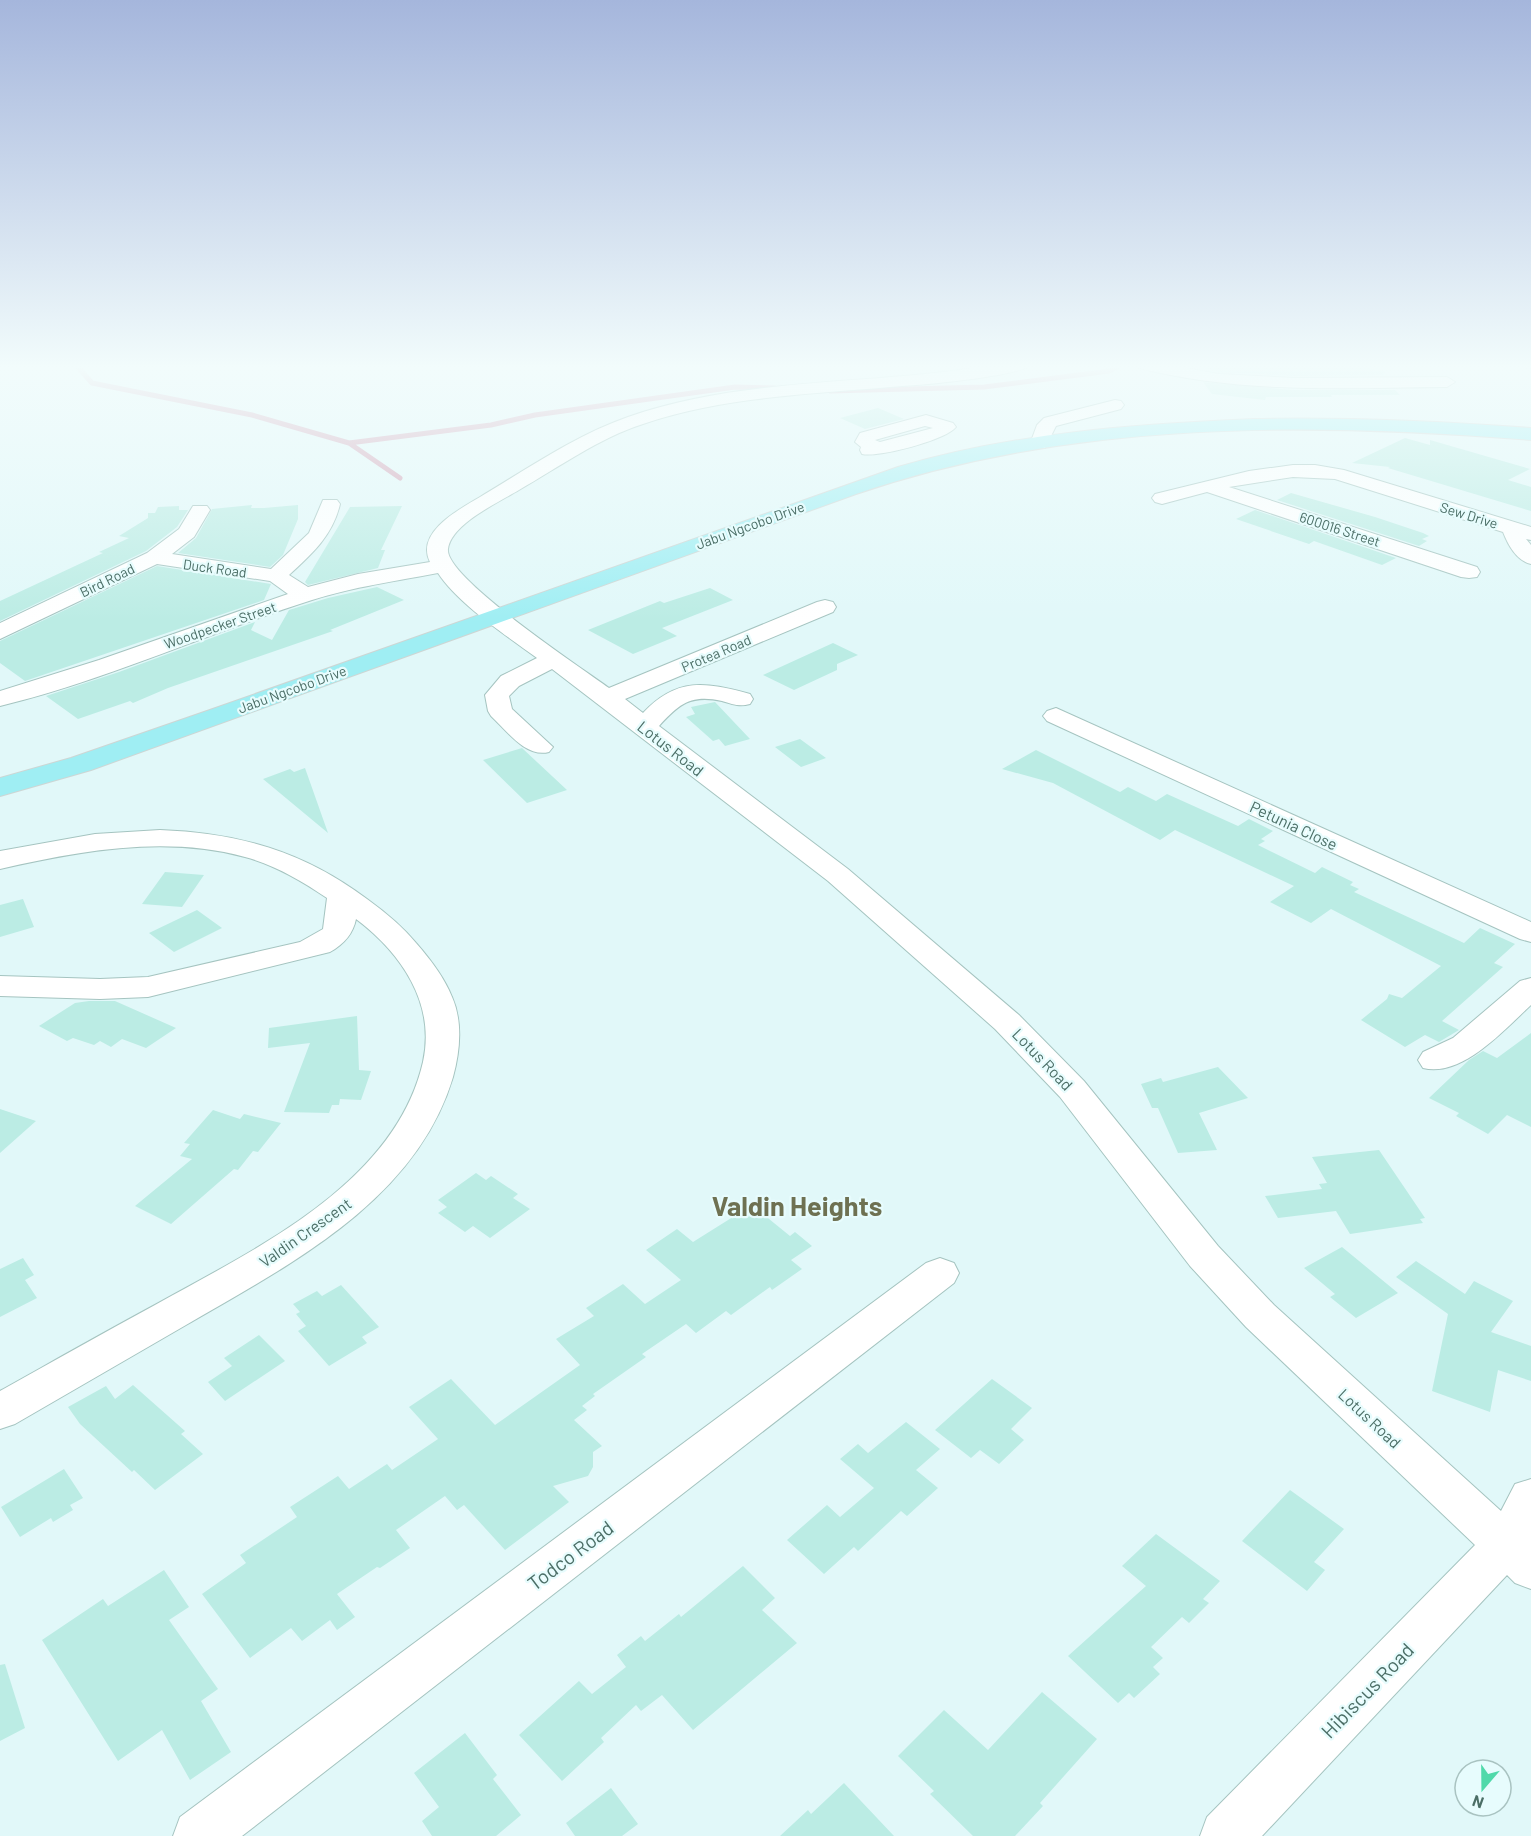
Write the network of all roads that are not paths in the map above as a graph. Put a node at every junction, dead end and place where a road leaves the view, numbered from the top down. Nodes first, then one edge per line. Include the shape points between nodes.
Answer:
1 (572, 451) edge
2 (882, 451) edge
3 (1006, 451) edge
4 (918, 468) junction
5 (1210, 487) junction
6 (1162, 498) dead end
7 (330, 504) dead end
8 (200, 510) dead end
9 (1521, 531) edge
10 (154, 557) junction
11 (1531, 558) edge
12 (443, 566) junction
13 (1469, 572) dead end
14 (276, 576) junction
15 (305, 595) junction
16 (825, 607) dead end
17 (495, 616) junction
18 (0, 632) edge
19 (554, 659) junction
20 (607, 698) junction
21 (0, 699) edge
22 (741, 699) dead end
23 (1056, 716) dead end
24 (644, 727) junction
25 (540, 747) dead end
26 (0, 788) edge
27 (0, 860) edge
28 (342, 893) junction
29 (1531, 933) edge
30 (0, 986) edge
31 (1531, 988) edge
32 (1436, 1060) dead end
33 (940, 1273) dead end
34 (0, 1412) edge
35 (1531, 1498) edge
36 (1519, 1556) edge
37 (199, 1836) edge
38 (1226, 1836) edge

1 - 12 street via 458,519 438,543
2 - 4 street
3 - 4 main road, Jabu Ngcobo Drive
4 - 17 main road, Jabu Ngcobo Drive
5 - 6 street, Sew Drive
5 - 9 street, Sew Drive via 1294,471 1329,472
5 - 13 street, 600016 Street
7 - 14 street via 318,538
8 - 10 street, Bird Road via 187,533
9 - 11 street via 1518,543
10 - 14 street, Duck Road
10 - 18 street, Bird Road
12 - 15 street, Woodpecker Street
12 - 17 street, Lotus Road
14 - 15 street
15 - 21 street, Woodpecker Street
16 - 20 street, Protea Road
17 - 19 street, Lotus Road
17 - 26 main road, Jabu Ngcobo Drive via 217,717
19 - 20 street, Lotus Road
19 - 25 street via 510,681 497,695 500,711
20 - 24 street, Lotus Road
22 - 24 street via 710,691 687,692 668,701
23 - 29 street, Petunia Close
24 - 36 street, Lotus Road via 838,875 1007,1022 1072,1089 1152,1194 1260,1316
27 - 28 street, Valdin Crescent via 98,843 187,840 255,850 316,876
28 - 30 street via 343,914 335,936 330,942 309,949 148,987
28 - 34 street, Valdin Crescent via 376,920 417,962 436,997 443,1025 440,1060 431,1093 407,1137 372,1181 339,1212 286,1248
31 - 32 street via 1465,1046
33 - 37 street, Todco Road
35 - 36 street
36 - 38 street, Hibiscus Road

